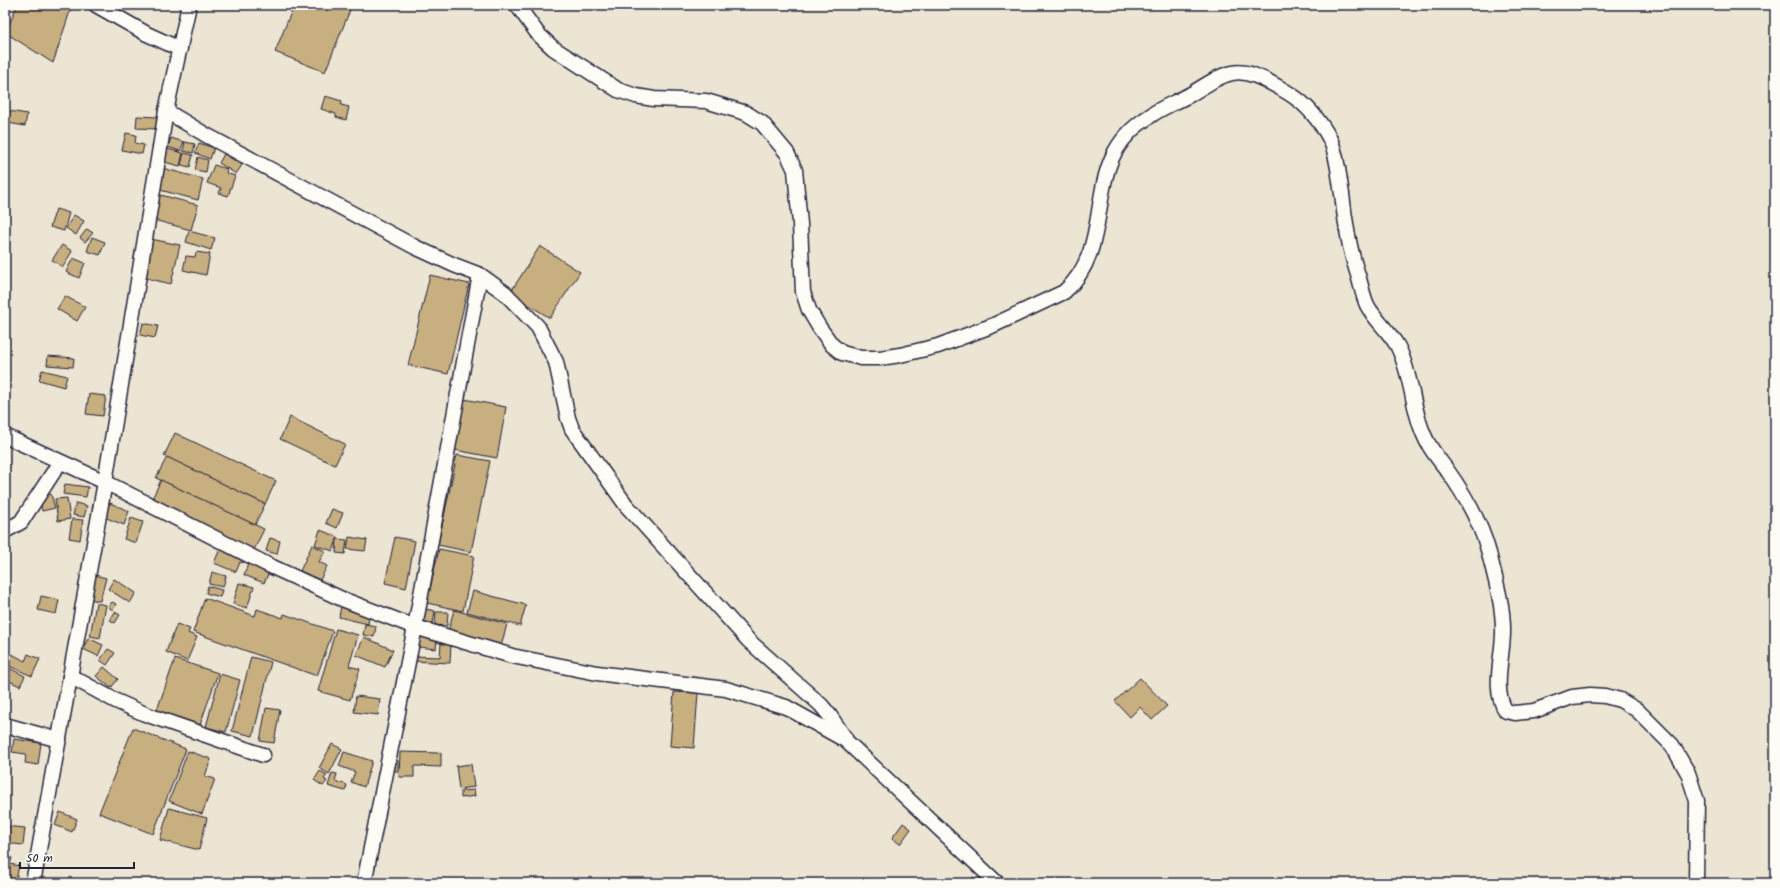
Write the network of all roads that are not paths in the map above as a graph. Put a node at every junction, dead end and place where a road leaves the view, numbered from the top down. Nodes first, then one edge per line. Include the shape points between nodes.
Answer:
1 (96, 5) edge
2 (189, 5) edge
3 (516, 5) edge
4 (180, 49) junction
5 (166, 111) junction
6 (480, 275) junction
7 (5, 436) edge
8 (60, 462) junction
9 (105, 482) junction
10 (5, 531) edge
11 (415, 627) junction
12 (70, 676) junction
13 (5, 725) edge
14 (59, 740) junction
15 (846, 740) junction
16 (264, 755) dead end
17 (33, 883) edge
18 (364, 883) edge
19 (997, 883) edge
20 (1696, 883) edge

1 - 4 street via 147,34
2 - 4 street
3 - 20 street via 548,43 618,90 654,99 706,101 746,113 762,123 787,153 795,170 803,292 810,310 832,345 842,354 860,358 900,355 938,346 994,325 1064,292 1081,271 1091,249 1111,160 1120,142 1151,115 1230,72 1244,72 1262,78 1299,100 1322,126 1331,142 1337,162 1351,257 1368,306 1398,347 1428,443 1478,521 1502,608 1504,632 1499,677 1502,705 1506,710 1515,713 1534,711 1572,697 1590,695 1620,700 1637,710 1672,745 1690,780 1697,801
4 - 5 street
5 - 6 street via 415,247
5 - 9 street
6 - 11 street
6 - 15 street via 505,293 538,327 556,362 572,429 626,505 749,641 821,705
7 - 8 street
8 - 9 street
8 - 10 street via 21,522
9 - 11 street via 266,564 342,599
9 - 12 street
11 - 15 street via 512,656 597,673 726,689 786,707
11 - 18 street
12 - 14 street
12 - 16 street via 116,702 145,714
13 - 14 street
14 - 17 street
15 - 19 street

